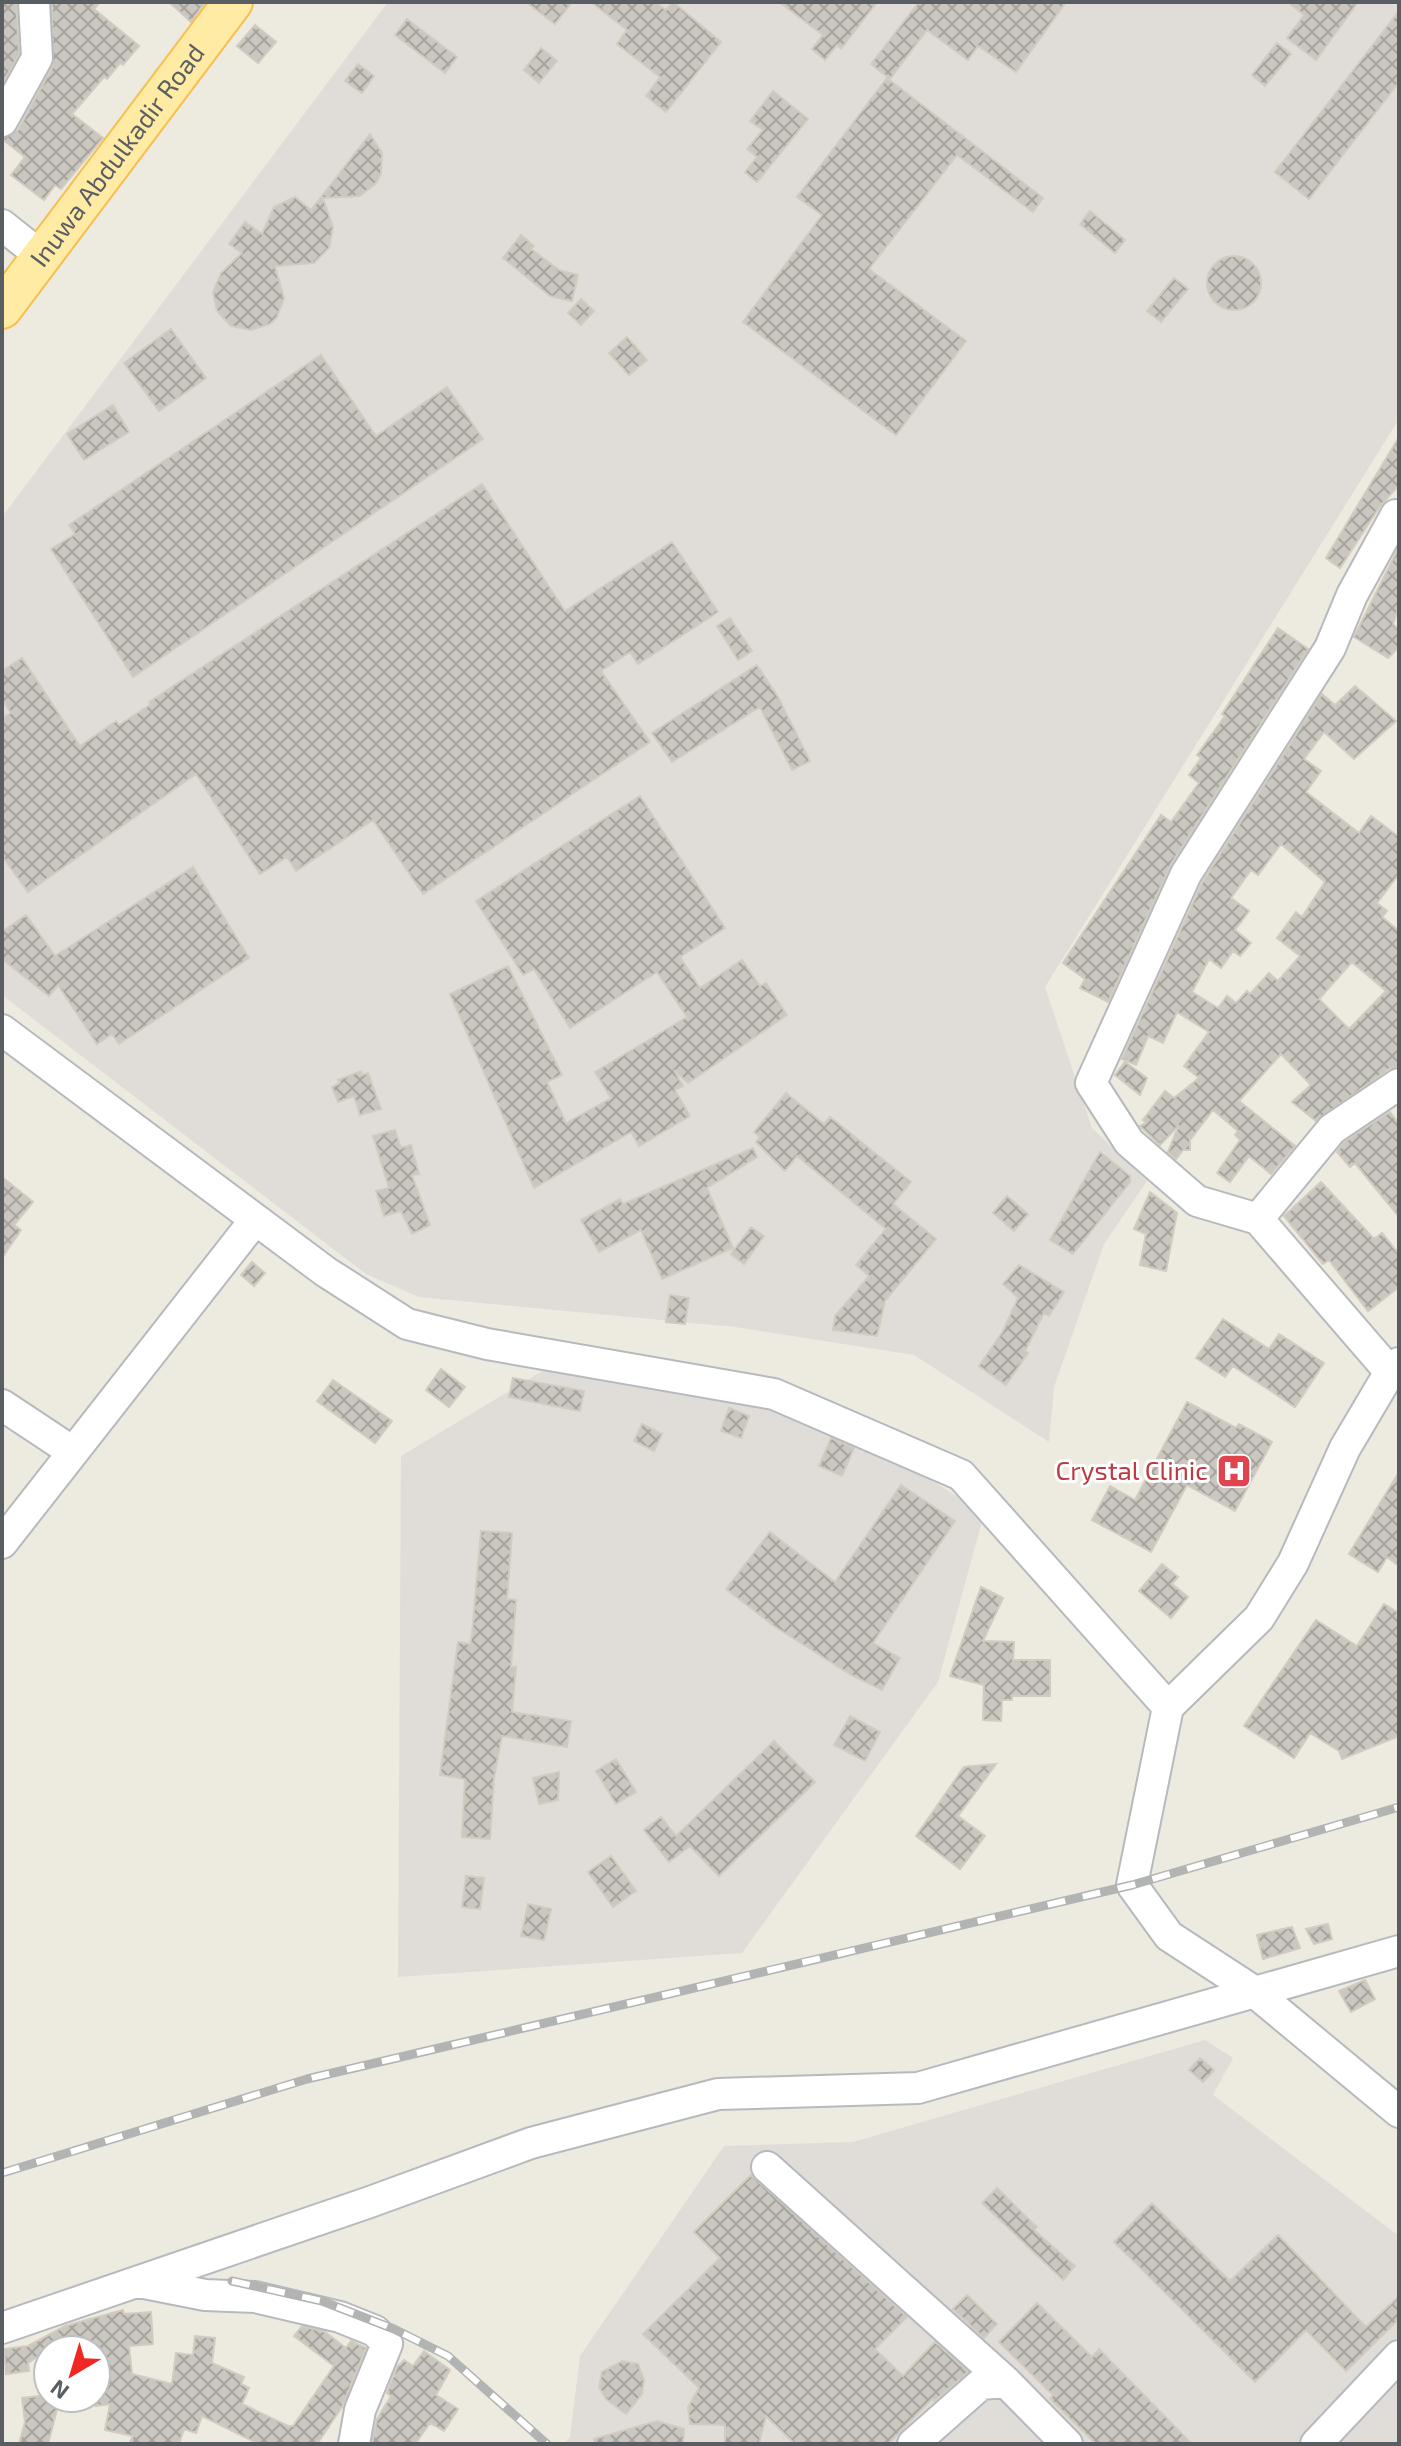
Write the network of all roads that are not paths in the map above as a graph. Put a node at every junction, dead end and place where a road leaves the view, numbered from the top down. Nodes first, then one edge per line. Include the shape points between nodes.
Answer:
1 (34, 2) edge
2 (233, 2) edge
3 (2, 121) edge
4 (2, 225) edge
5 (41, 256) junction
6 (2, 309) edge
7 (1396, 515) dead end
8 (2, 1030) edge
9 (1399, 1084) edge
10 (1258, 1219) junction
11 (255, 1220) junction
12 (1394, 1368) edge
13 (2, 1405) edge
14 (73, 1452) junction
15 (2, 1543) edge
16 (1168, 1707) junction
17 (1399, 1951) edge
18 (1252, 1990) junction
19 (1399, 2112) edge
20 (767, 2167) dead end
21 (137, 2282) junction
22 (2, 2328) edge
23 (1399, 2356) edge
24 (1006, 2382) junction
25 (354, 2444) edge
26 (913, 2444) edge
27 (1067, 2444) edge
28 (1316, 2444) edge

1 - 3 street via 37,58
2 - 5 main road, Inuwa Abdulkadir Road
4 - 5 street
5 - 6 main road, Inuwa Abdulkadir Road
7 - 10 street via 1330,648 1186,874 1091,1083 1129,1142 1197,1201
8 - 11 street
9 - 10 street via 1332,1129
10 - 12 street
11 - 14 street
11 - 16 street via 407,1324 487,1344 774,1394 961,1475
12 - 16 street via 1345,1448 1293,1563 1259,1618
13 - 14 street
14 - 15 street
16 - 18 street via 1132,1885 1169,1936
17 - 18 street
18 - 19 street
18 - 21 street via 918,2088 718,2094 546,2139
20 - 24 street
21 - 22 street
21 - 25 street via 205,2295 255,2297 375,2331 387,2344 360,2410
23 - 28 street
24 - 26 street via 981,2384
24 - 27 street

